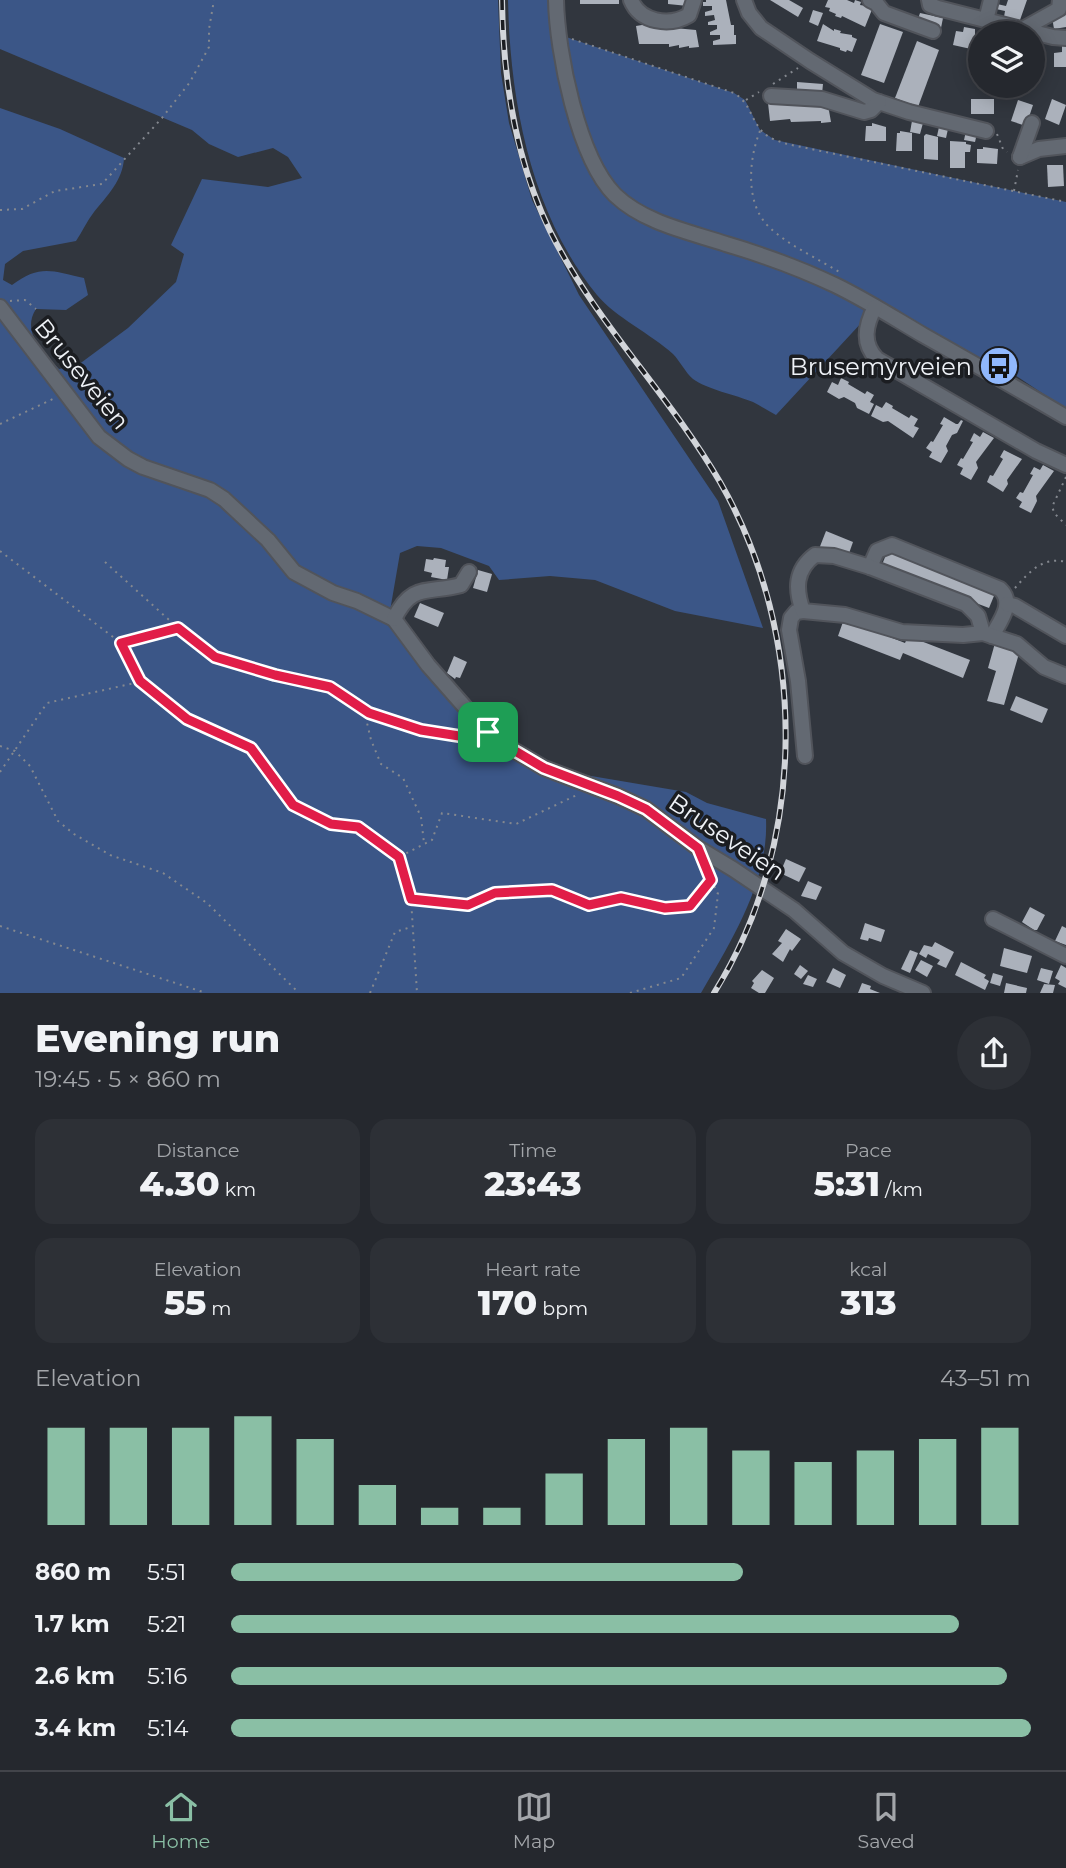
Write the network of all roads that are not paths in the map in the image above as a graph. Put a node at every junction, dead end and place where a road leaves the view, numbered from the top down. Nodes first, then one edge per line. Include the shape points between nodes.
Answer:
1 (556, 0) edge
2 (631, 0) edge
3 (694, 0) edge
4 (744, 0) edge
5 (870, 0) edge
6 (929, 0) edge
7 (991, 0) edge
8 (1062, 6) edge
9 (986, 20) junction
10 (990, 21) edge
11 (1037, 21) edge
12 (933, 31) dead end
13 (1045, 35) edge
14 (1066, 37) edge
15 (767, 91) road end
16 (878, 103) junction
17 (1032, 123) dead end
18 (986, 131) road end
19 (1066, 146) edge
20 (1, 307) edge
21 (876, 307) junction
22 (1066, 417) edge
23 (1066, 465) edge
24 (870, 567) junction
25 (469, 572) dead end
26 (1007, 601) junction
27 (803, 611) junction
28 (394, 619) junction
29 (987, 635) junction
30 (1066, 636) edge
31 (1066, 677) edge
32 (805, 756) dead end
33 (993, 919) dead end
34 (1066, 956) edge
35 (923, 993) edge

1 - 21 street via 565,77 581,131 615,195 636,211 666,224 744,249
2 - 3 street via 642,15 668,22 689,15
4 - 16 street via 761,28
5 - 12 street via 884,13
6 - 9 street via 934,7
7 - 9 street
8 - 11 street
9 - 10 street
13 - 14 street
15 - 16 street via 822,99 864,112
16 - 18 street
17 - 19 street via 1020,157
20 - 28 street, Bruseveien via 99,437 128,459 210,490 268,540 294,572
21 - 22 street
21 - 23 street via 866,332 870,352 877,359
24 - 26 street via 877,551 892,545 1000,589
24 - 27 street via 815,555 798,575 797,596
24 - 29 street via 966,604
25 - 28 street via 461,585 410,596
26 - 29 street
26 - 30 street
27 - 29 street via 845,615 902,632
27 - 32 street via 791,618 789,630
28 - 35 street, Bruseveien via 488,732 505,745 544,768 646,809 794,911 843,953
29 - 31 street via 1017,643 1044,667
33 - 34 street

